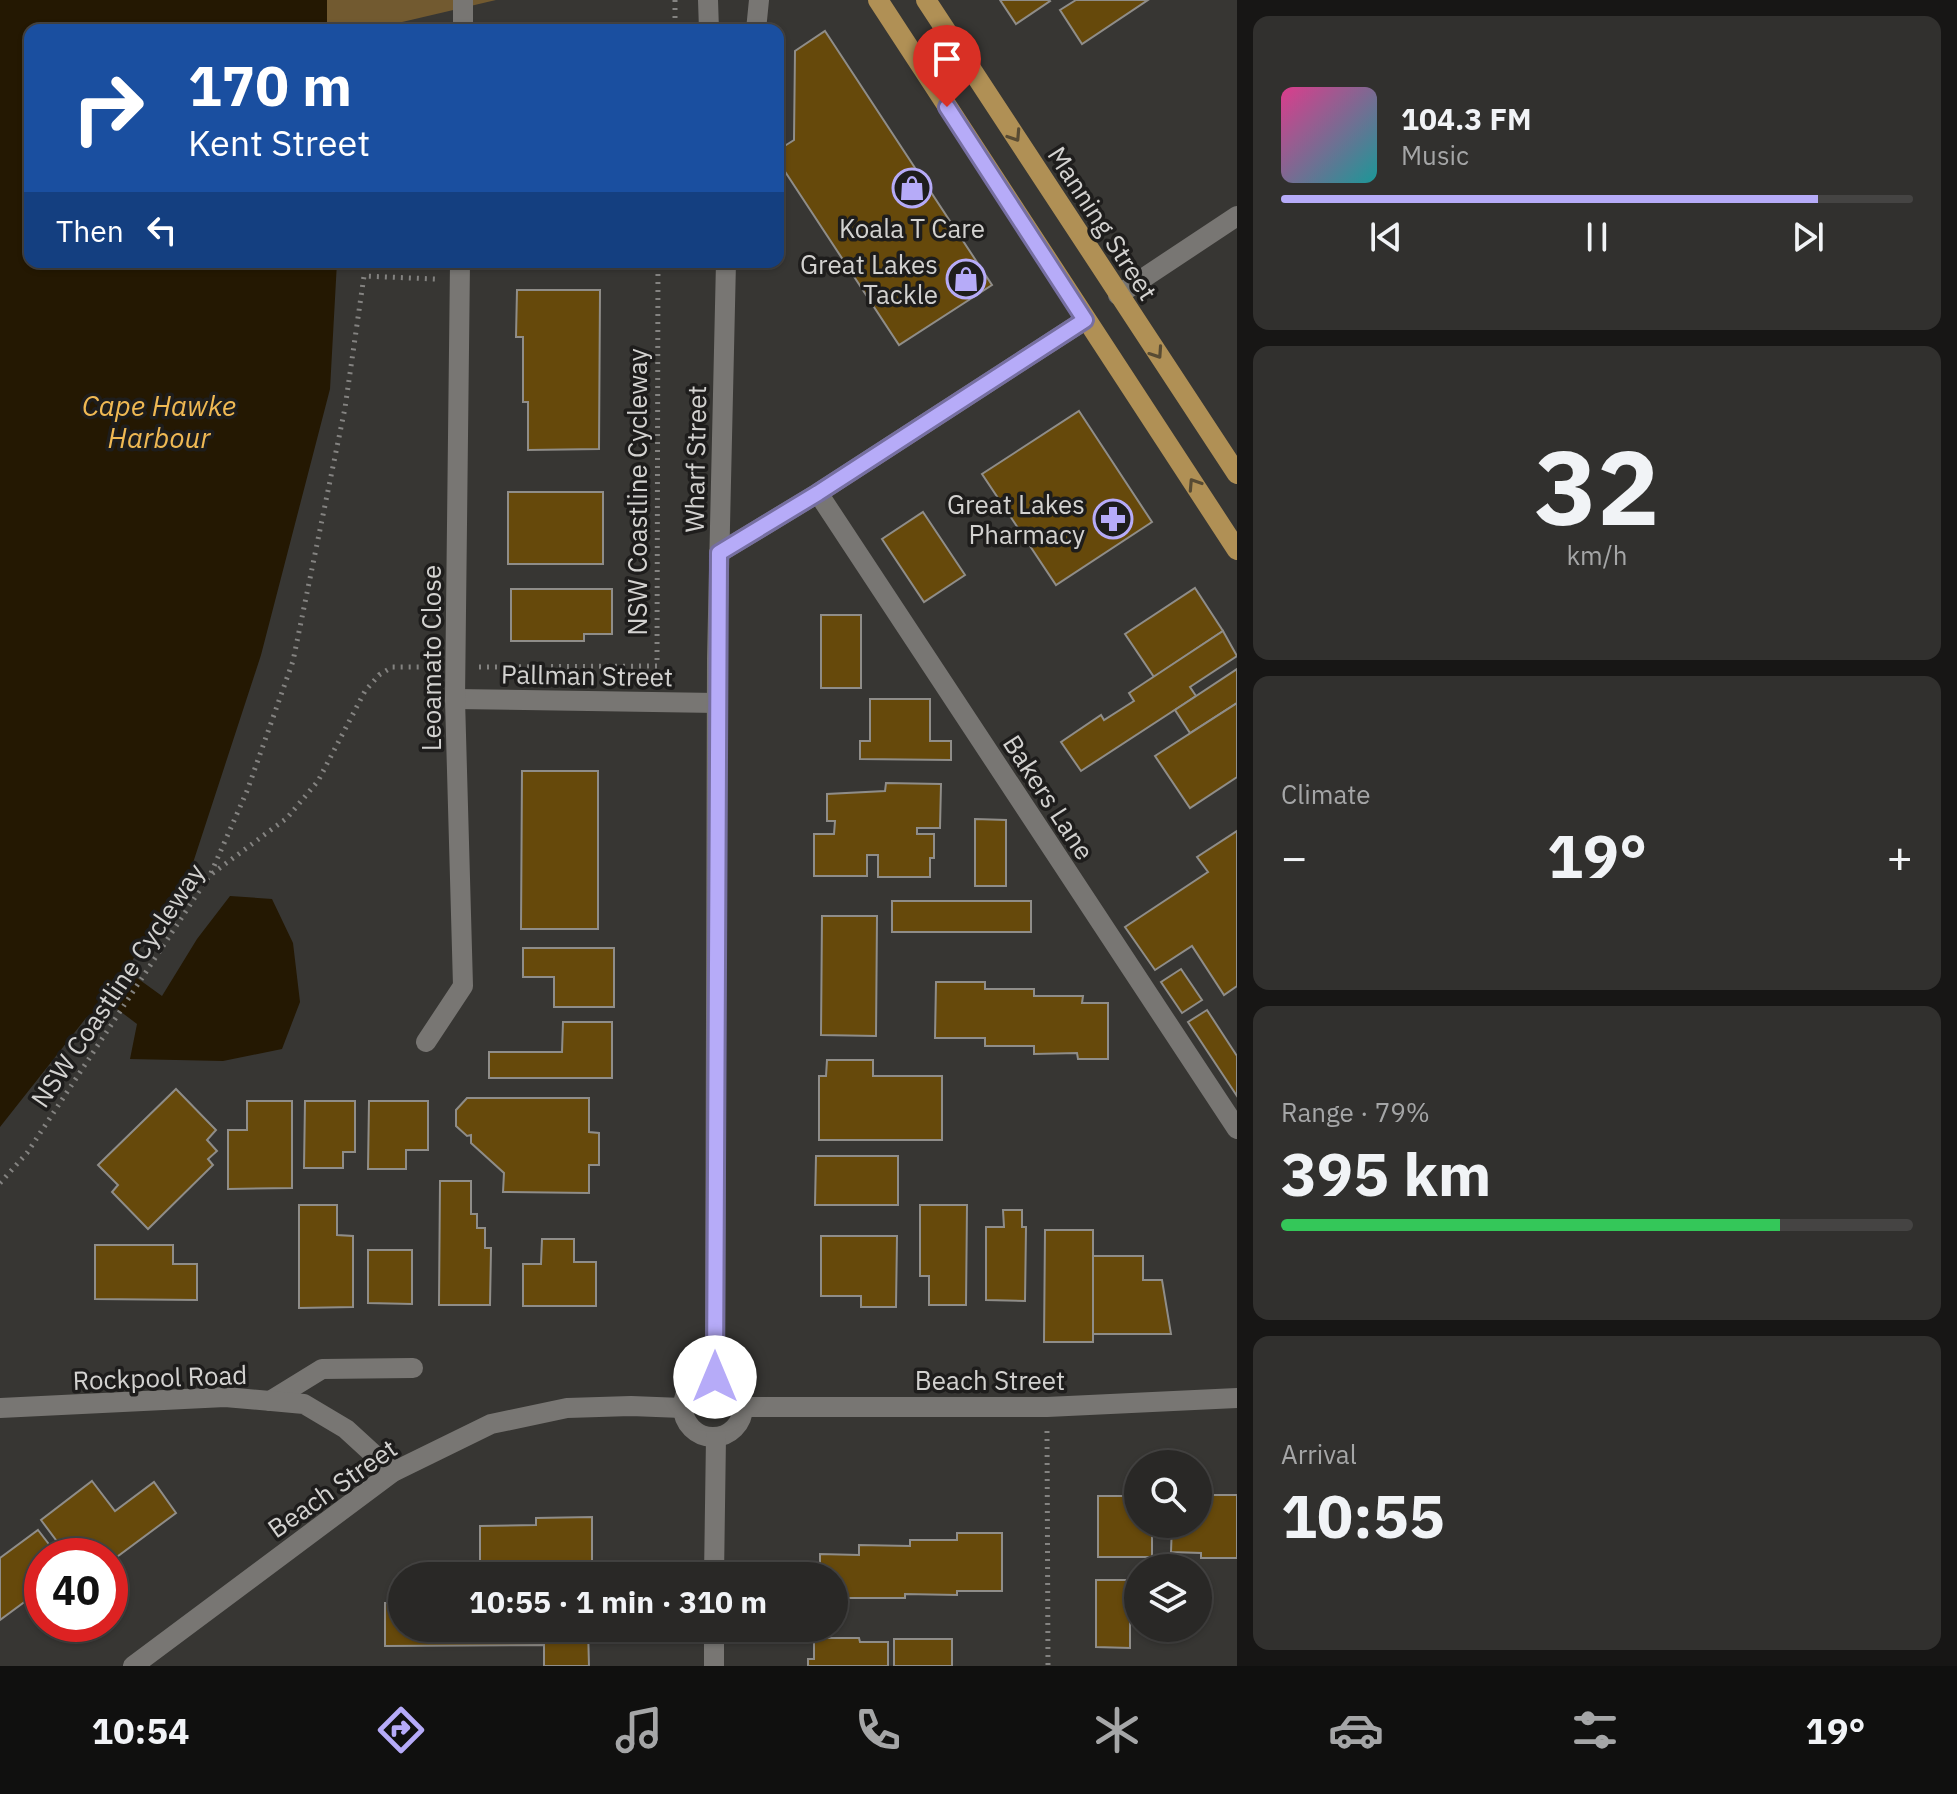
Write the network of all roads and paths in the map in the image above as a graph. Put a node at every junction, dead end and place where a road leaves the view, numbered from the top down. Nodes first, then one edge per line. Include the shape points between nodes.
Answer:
1 (463, 0) edge
2 (675, 0) edge
3 (708, 0) edge
4 (759, 0) edge
5 (878, 0) edge
6 (926, 0) edge
7 (463, 24) edge
8 (675, 24) edge
9 (709, 24) edge
10 (757, 24) edge
11 (1237, 216) edge
12 (658, 268) edge
13 (726, 268) edge
14 (460, 271) edge
15 (1118, 295) junction
16 (1085, 320) junction
17 (1237, 474) edge
18 (818, 493) junction
19 (1237, 550) edge
20 (719, 553) junction
21 (456, 667) junction
22 (455, 699) junction
23 (717, 703) junction
24 (209, 876) junction
25 (426, 1042) dead end
26 (1237, 1129) edge
27 (0, 1183) edge
28 (413, 1368) dead end
29 (715, 1377) junction
30 (1237, 1398) edge
31 (270, 1401) junction
32 (743, 1407) junction
33 (1047, 1407) junction
34 (0, 1408) edge
35 (682, 1408) junction
36 (716, 1437) junction
37 (393, 1472) junction
38 (714, 1562) edge
39 (714, 1642) edge
40 (133, 1666) edge
41 (714, 1666) edge
42 (1048, 1666) edge

1 - 7 street
2 - 8 path
3 - 9 street
4 - 10 street
5 - 16 main road
6 -> 15 main road, Manning Street
11 - 15 street
12 - 21 path, NSW Coastline Cycleway via 657,666
13 - 20 street, Wharf Street
14 - 21 street, Leoamato Close
14 - 24 path via 364,276 345,408 293,661 247,791
15 -> 17 main road, Manning Street
16 - 18 street
19 -> 16 main road
18 - 20 street
18 - 26 street, Bakers Lane
20 - 23 street, Wharf Street
21 - 22 street, Leoamato Close
21 - 24 path, NSW Coastline Cycleway via 392,667 379,675 365,691 318,781 287,818
22 - 23 street, Pallman Street
22 - 25 street, Leoamato Close via 463,986
23 - 29 street, Wharf Street
24 - 27 path, NSW Coastline Cycleway via 27,1153
28 - 31 street via 322,1369
29 - 32 street via 735,1386
29 - 35 street via 692,1385
30 - 33 street, Beach Street
31 - 34 street, Rockpool Road via 225,1397
31 - 37 street, Rockpool Road via 304,1404 346,1429
32 - 33 street, Beach Street
32 - 36 street via 735,1427
33 - 42 path
35 - 36 street via 693,1430
35 - 37 street, Beach Street via 567,1408 491,1424
36 - 38 street
37 - 40 street, Beach Street
39 - 41 street

